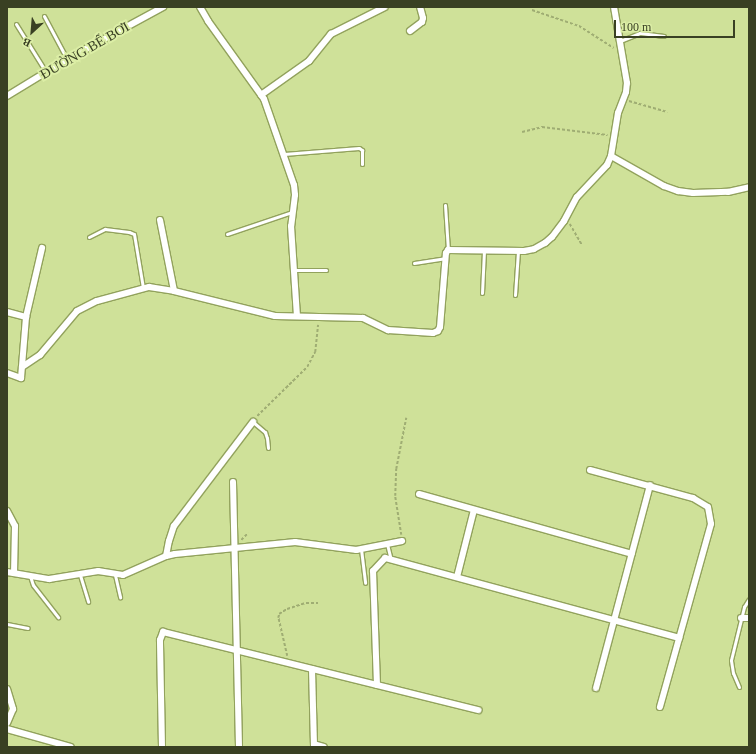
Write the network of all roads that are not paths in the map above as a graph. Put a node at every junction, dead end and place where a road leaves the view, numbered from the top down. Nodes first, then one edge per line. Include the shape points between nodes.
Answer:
1 (163, 7) edge
2 (200, 7) edge
3 (385, 7) edge
4 (420, 7) edge
5 (614, 7) edge
6 (44, 16) dead end
7 (16, 24) dead end
8 (410, 31) dead end
9 (664, 36) dead end
10 (620, 41) junction
11 (67, 59) junction
12 (46, 72) junction
13 (261, 95) junction
14 (7, 96) edge
15 (284, 154) junction
16 (611, 156) junction
17 (362, 164) dead end
18 (749, 187) edge
19 (445, 205) dead end
20 (292, 212) junction
21 (160, 220) dead end
22 (226, 234) dead end
23 (89, 237) dead end
24 (42, 248) dead end
25 (448, 250) junction
26 (484, 250) junction
27 (518, 251) junction
28 (446, 258) junction
29 (414, 263) dead end
30 (294, 270) junction
31 (326, 270) dead end
32 (143, 288) junction
33 (174, 291) junction
34 (482, 293) dead end
35 (514, 295) dead end
36 (7, 312) edge
37 (297, 316) junction
38 (26, 318) junction
39 (22, 367) junction
40 (8, 374) edge
41 (253, 422) joint
42 (268, 448) dead end
43 (590, 470) dead end
44 (233, 482) dead end
45 (650, 485) junction
46 (419, 494) dead end
47 (474, 510) junction
48 (7, 511) edge
49 (402, 541) road end
50 (387, 543) junction
51 (234, 548) junction
52 (361, 549) junction
53 (632, 554) junction
54 (166, 556) junction
55 (391, 560) junction
56 (7, 572) edge
57 (14, 573) junction
58 (80, 574) junction
59 (115, 575) junction
60 (30, 576) junction
61 (456, 578) junction
62 (365, 583) dead end
63 (120, 597) dead end
64 (749, 600) edge
65 (88, 602) dead end
66 (58, 617) dead end
67 (741, 618) junction
68 (749, 618) edge
69 (614, 621) junction
70 (7, 624) edge
71 (28, 628) dead end
72 (679, 638) junction
73 (236, 651) junction
74 (312, 669) junction
75 (377, 685) junction
76 (739, 687) dead end
77 (596, 688) dead end
78 (7, 689) edge
79 (660, 707) dead end
80 (478, 710) dead end
81 (7, 723) edge
82 (7, 729) edge
83 (50, 744) edge
84 (314, 746) edge
85 (71, 747) edge
86 (162, 747) edge
87 (239, 747) edge
88 (324, 747) edge

1 - 11 street, ĐƯỜNG BỂ BƠI
2 - 13 street
3 - 13 street via 339,28 309,61
4 - 8 street via 422,22
5 - 10 street
6 - 11 lane
7 - 12 lane
9 - 10 lane via 640,33
10 - 16 street via 627,83 618,113
11 - 12 street, ĐƯỜNG BỂ BƠI
12 - 14 street, ĐƯỜNG BỂ BƠI
13 - 15 street
15 - 17 lane via 359,148 362,150
15 - 20 street via 294,185
16 - 18 street via 678,192 728,192
16 - 27 street via 603,171 576,198 552,237 534,248
19 - 25 lane
20 - 22 lane
20 - 30 street
21 - 33 street
23 - 32 lane via 105,229 134,234
24 - 38 street
25 - 26 street
25 - 28 street
26 - 27 street
26 - 34 lane
27 - 35 lane
28 - 29 lane
28 - 37 street via 440,327 433,333 388,330 363,318
30 - 31 lane
30 - 37 street
32 - 33 street
32 - 39 street via 97,301 77,312 40,355
33 - 37 street via 262,314
36 - 38 street
38 - 39 street
39 - 40 street via 21,378
41 - 42 lane via 264,432
41 - 54 street via 174,526
43 - 45 street
44 - 51 street
45 - 53 street
45 - 72 street via 693,498 708,507 711,524
46 - 47 street
47 - 53 street
47 - 61 street
48 - 57 street via 15,526
49 - 50 street
50 - 52 street
50 - 55 lane
51 - 52 street via 295,542 348,550
51 - 54 street
51 - 73 street
52 - 62 lane
53 - 69 street
54 - 59 street via 129,573
55 - 61 street
55 - 75 street via 385,558 373,571
56 - 57 street
57 - 60 street
58 - 59 street via 98,571
58 - 60 street via 56,579
58 - 65 lane
59 - 63 lane
60 - 66 lane via 33,585
61 - 69 street
64 - 67 lane
67 - 68 street
67 - 76 lane via 731,660
69 - 72 street
69 - 77 street
70 - 71 lane
72 - 79 street
73 - 74 street
73 - 86 street via 163,632 160,640
73 - 87 street
74 - 75 street
74 - 84 street
75 - 80 street
78 - 81 street via 13,709
82 - 83 street
83 - 85 street
84 - 88 street

